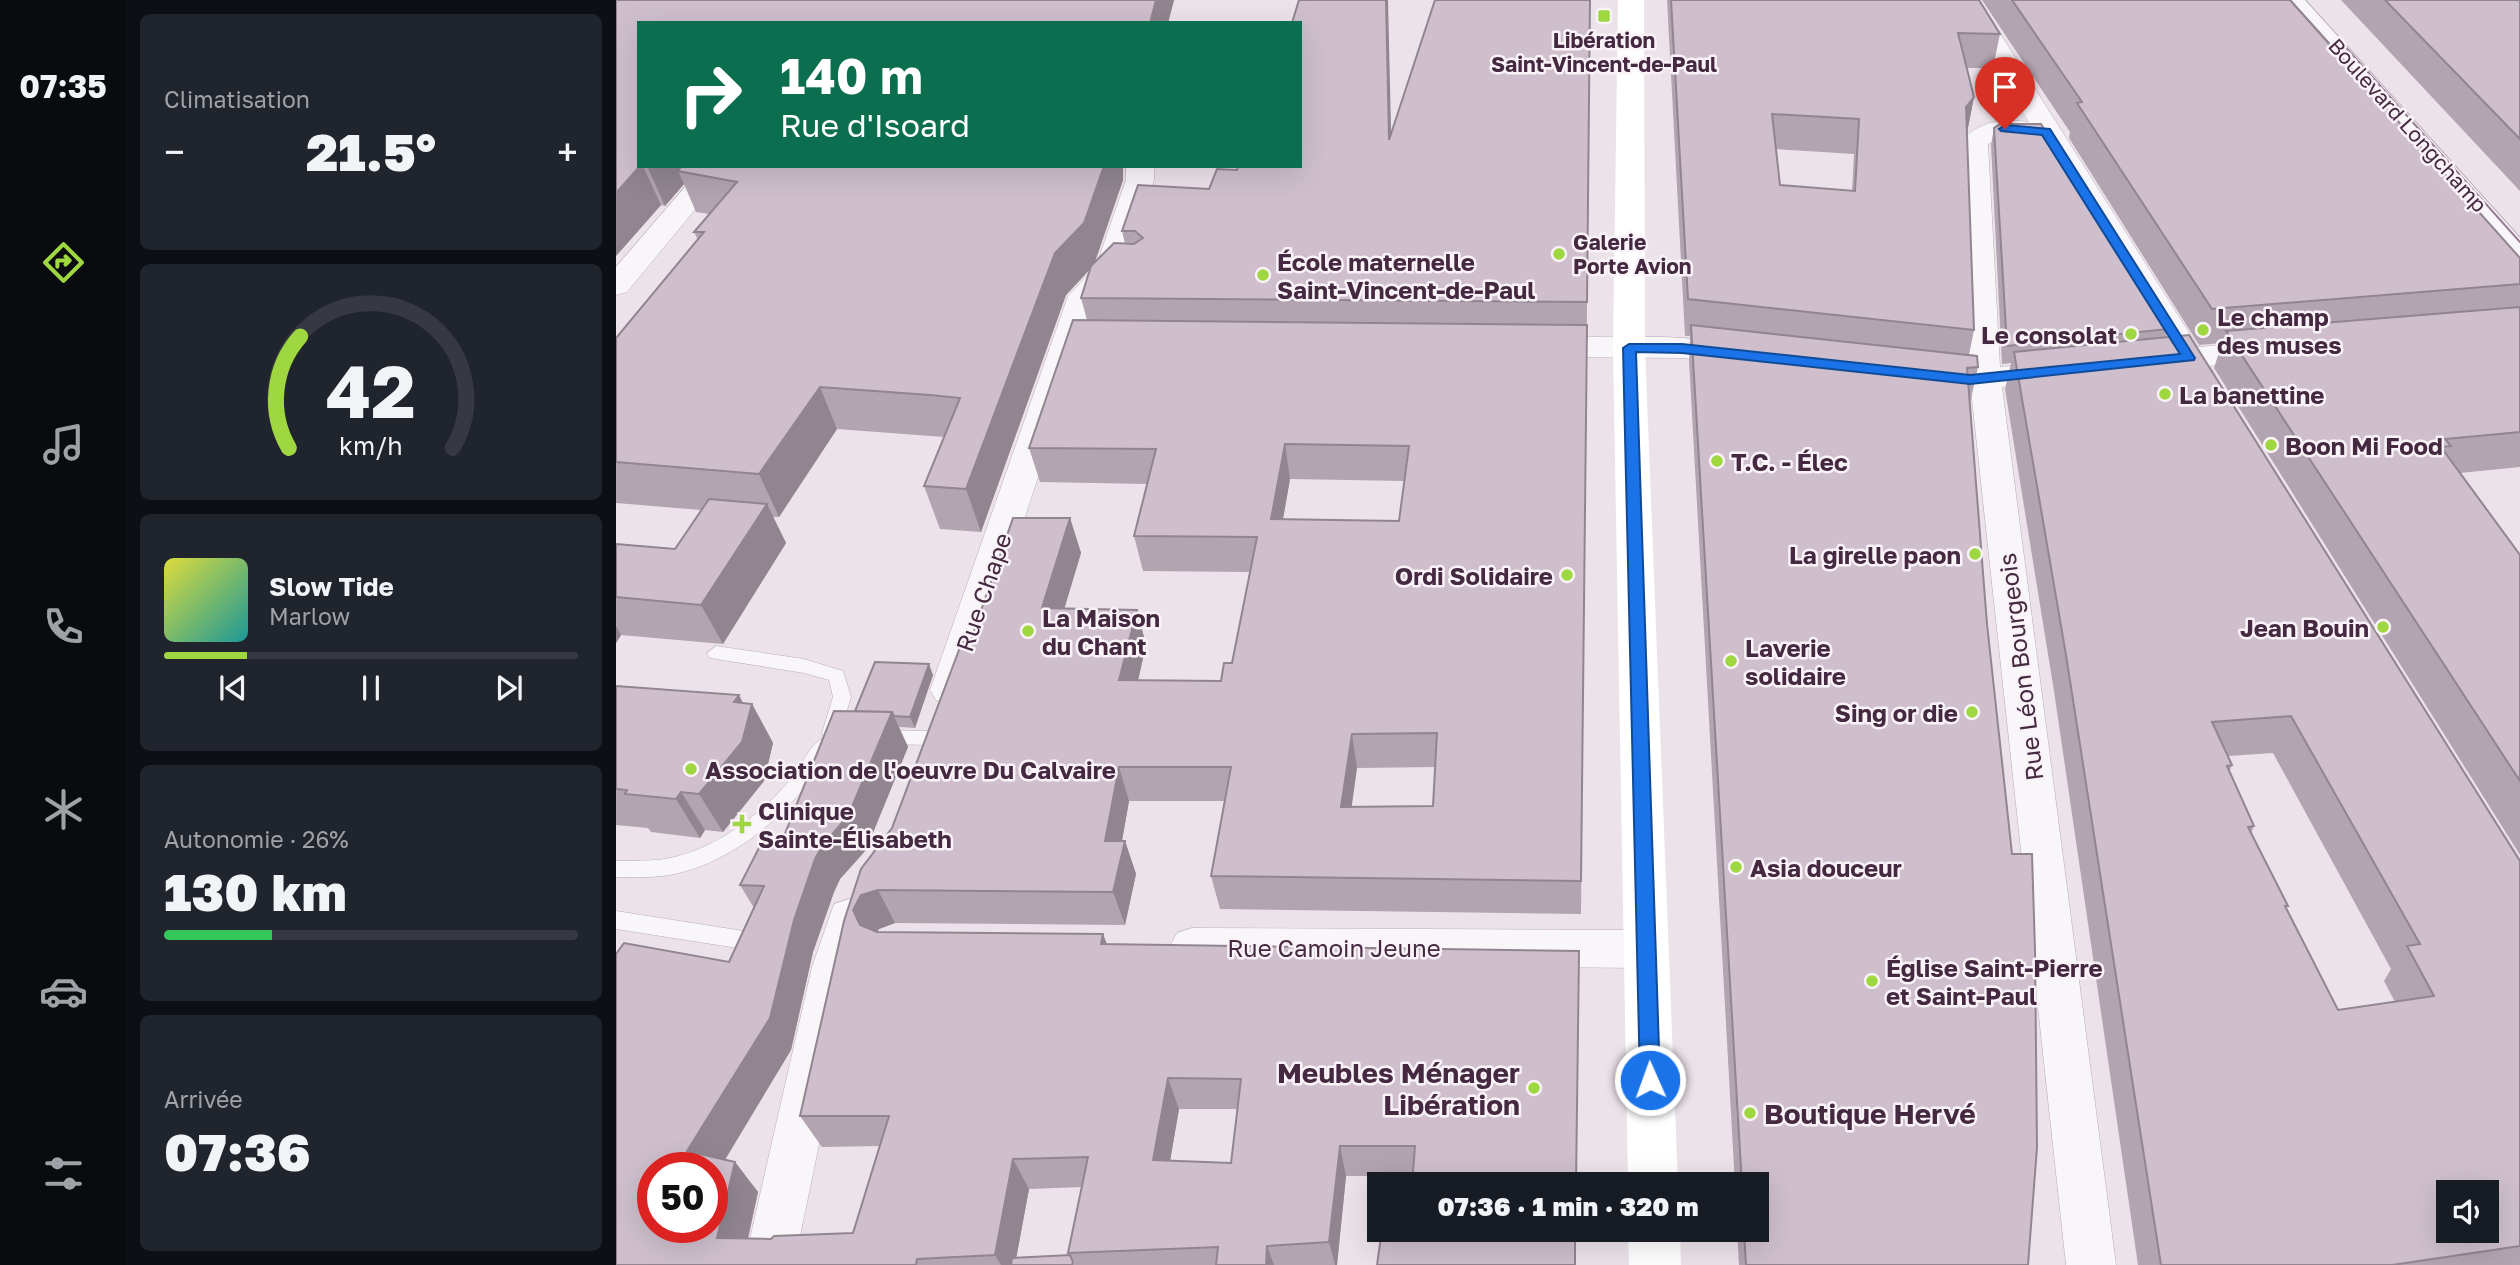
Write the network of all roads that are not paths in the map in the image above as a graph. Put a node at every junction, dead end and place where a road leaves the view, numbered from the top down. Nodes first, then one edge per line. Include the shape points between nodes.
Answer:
1 (1631, 0) edge
2 (1966, 0) edge
3 (2297, 0) edge
4 (2046, 132) junction
5 (716, 168) edge
6 (1140, 168) edge
7 (2520, 251) edge
8 (616, 286) edge
9 (1510, 347) edge
10 (1629, 348) junction
11 (2302, 348) edge
12 (1765, 358) edge
13 (2189, 358) junction
14 (1890, 371) edge
15 (1985, 378) junction
16 (2216, 402) edge
17 (716, 653) dead end
18 (843, 736) junction
19 (933, 738) junction
20 (919, 775) edge
21 (616, 869) edge
22 (864, 885) edge
23 (616, 920) edge
24 (750, 941) edge
25 (1160, 946) edge
26 (1646, 949) junction
27 (1653, 1172) edge
28 (1654, 1242) edge
29 (769, 1265) edge
30 (1655, 1265) edge
31 (2091, 1265) edge

1 - 10 main road
2 - 4 street
3 - 7 street, Boulevard Longchamp
4 - 13 street
4 - 15 street, Rue Léon Bourgeois via 1987,131 1975,142
5 - 8 street
6 - 19 street, Rue Chape via 1120,270 1096,280 1083,296 1082,343
9 - 10 street
10 - 12 street via 1682,348
10 - 26 main road
11 - 13 street
13 - 15 street
13 - 16 street
14 - 15 street
15 - 31 street, Rue Léon Bourgeois
17 - 18 lane via 804,666 837,677
18 - 19 lane
18 - 21 lane via 819,755 785,798 713,853 673,866
19 - 20 street, Rue Chape
22 - 29 street via 857,893 834,967
23 - 24 lane
25 - 26 street, Rue Camoin Jeune
26 - 27 main road
28 - 30 main road

